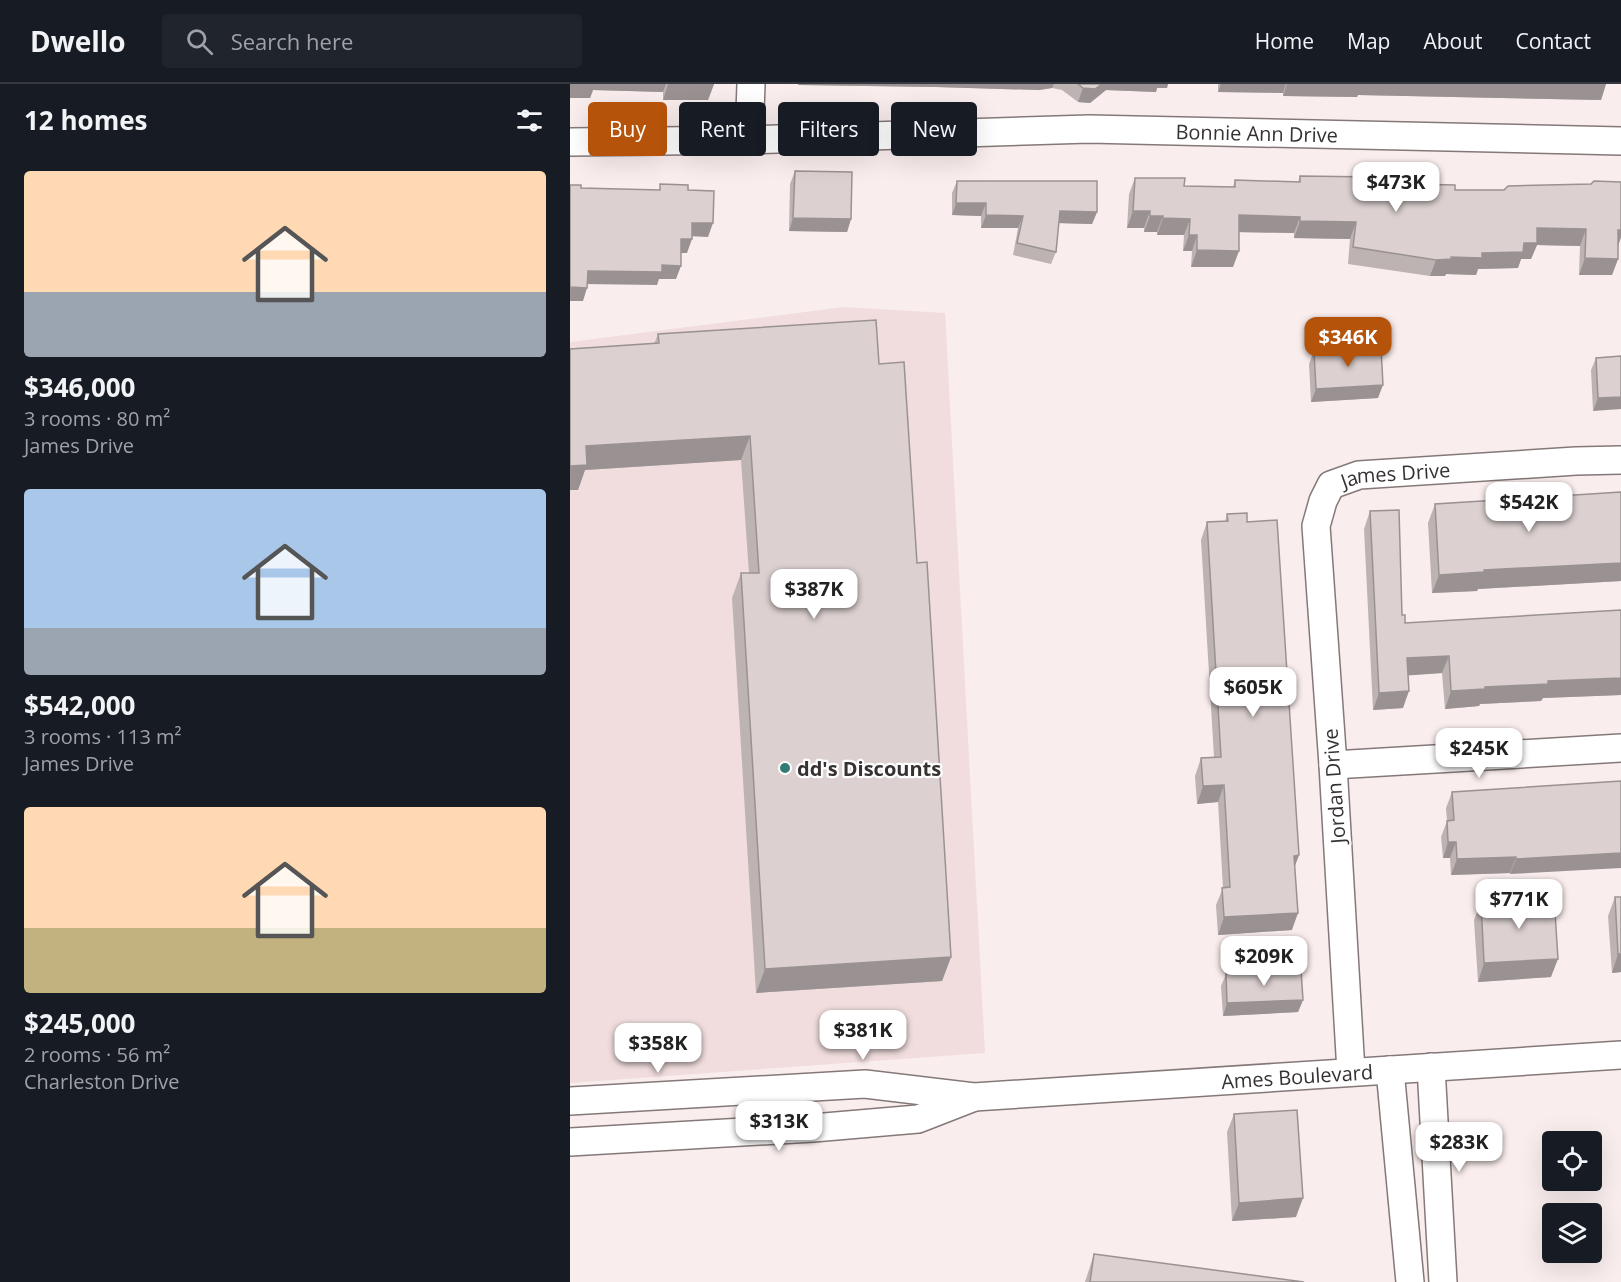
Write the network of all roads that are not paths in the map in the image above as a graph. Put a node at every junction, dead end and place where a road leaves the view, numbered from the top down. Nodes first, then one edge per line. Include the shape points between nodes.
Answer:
1 (751, 84) edge
2 (750, 102) edge
3 (766, 139) edge
4 (679, 141) edge
5 (1621, 141) edge
6 (570, 142) edge
7 (1621, 460) edge
8 (1323, 501) joint
9 (1621, 748) edge
10 (1333, 765) junction
11 (1621, 1055) edge
12 (1431, 1067) junction
13 (1390, 1070) junction
14 (1351, 1072) junction
15 (974, 1097) junction
16 (570, 1101) edge
17 (570, 1142) edge
18 (1410, 1282) edge
19 (1443, 1282) edge

1 - 2 street
3 - 5 street, Bonnie Ann Drive via 1089,129
4 - 6 street, Bonnie Ann Drive
7 - 8 street, James Drive via 1359,475 1332,485
8 - 10 street, Jordan Drive via 1316,526
9 - 10 street
10 - 14 street, Jordan Drive
11 - 12 street, Ames Boulevard
12 - 13 street, Ames Boulevard
12 - 19 street
13 - 14 street, Ames Boulevard
13 - 18 street
14 - 15 street, Ames Boulevard
15 - 16 street, Ames Boulevard via 865,1084
15 - 17 street, Ames Boulevard via 918,1119

